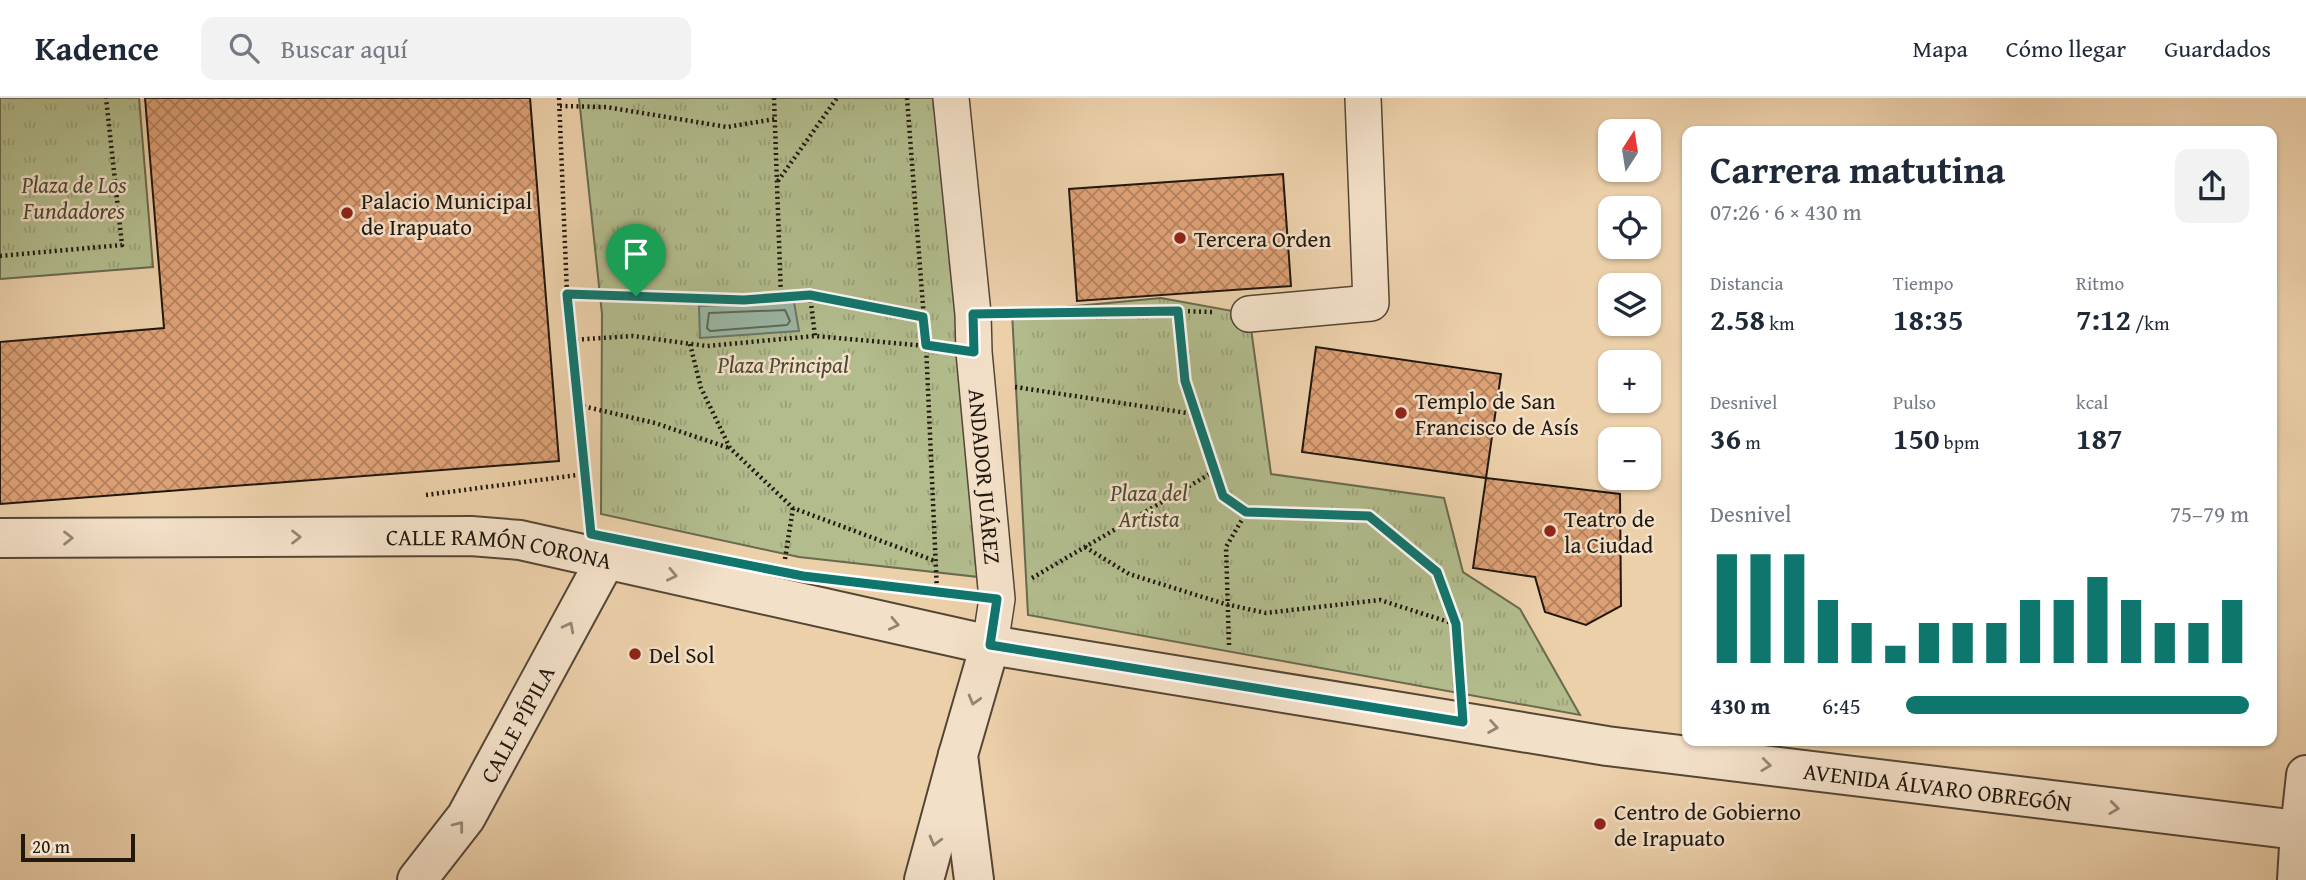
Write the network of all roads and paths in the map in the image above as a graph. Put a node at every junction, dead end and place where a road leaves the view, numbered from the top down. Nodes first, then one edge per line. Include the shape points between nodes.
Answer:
1 (106, 98) edge
2 (559, 98) edge
3 (774, 98) edge
4 (837, 98) edge
5 (907, 98) edge
6 (950, 98) edge
7 (1363, 98) edge
8 (560, 106) junction
9 (775, 119) junction
10 (777, 182) junction
11 (0, 256) edge
12 (567, 294) junction
13 (810, 295) junction
14 (781, 298) junction
15 (1178, 311) junction
16 (973, 314) junction
17 (1249, 314) joint
18 (923, 317) junction
19 (815, 336) junction
20 (571, 340) junction
21 (690, 344) junction
22 (926, 345) junction
23 (976, 367) junction
24 (578, 405) junction
25 (1194, 414) junction
26 (730, 448) junction
27 (1215, 471) junction
28 (793, 508) junction
29 (1246, 512) junction
30 (590, 522) dead end
31 (0, 538) edge
32 (1085, 547) junction
33 (605, 561) junction
34 (935, 561) junction
35 (783, 572) dead end
36 (923, 590) dead end
37 (937, 592) junction
38 (997, 599) junction
39 (1225, 604) junction
40 (1456, 624) junction
41 (990, 645) junction
42 (1233, 684) junction
43 (1463, 722) junction
44 (958, 755) junction
45 (2306, 775) edge
46 (2303, 831) edge
47 (417, 880) edge
48 (925, 880) edge
49 (974, 880) edge
50 (2297, 880) edge

1 - 11 path via 122,245
2 - 8 path
3 - 9 path
4 - 10 path
5 - 18 path
6 - 16 street, ANDADOR JUÁREZ
7 - 17 street via 1371,303
8 - 9 path via 606,107 727,127
8 - 12 path
9 - 10 path
10 - 14 path
12 - 14 path
12 - 20 path
13 - 14 path
13 - 18 path
13 - 19 path
15 - 16 path
15 - 17 path
15 - 25 path via 1185,381
16 - 23 street, ANDADOR JUÁREZ
18 - 22 path
19 - 21 path
19 - 22 path
20 - 21 path via 633,337
20 - 24 path
21 - 26 path via 701,388
22 - 23 path
22 - 34 path
23 - 25 path
23 - 38 street, ANDADOR JUÁREZ
24 - 26 path via 655,423
24 - 30 path
25 - 27 path
26 - 28 path
27 - 29 path via 1223,496
27 - 32 path
28 - 34 path
28 - 35 path
29 - 39 path via 1226,547
29 - 40 path via 1369,516 1437,572
31 -> 33 street, CALLE RAMÓN CORONA via 471,536 520,540
32 - 38 path
32 - 39 path via 1129,574
33 -> 41 street, CALLE RAMÓN CORONA
47 -> 33 street, CALLE PÍPILA via 467,817
34 - 37 path
36 - 37 path
37 - 38 path
38 - 41 street, ANDADOR JUÁREZ
39 - 40 path via 1266,613 1380,600
39 - 42 path
40 - 43 path
41 - 42 street, AVENIDA ÁLVARO OBREGÓN
41 -> 44 street
42 - 43 street, AVENIDA ÁLVARO OBREGÓN
43 -> 46 street, AVENIDA ÁLVARO OBREGÓN via 1607,746
44 -> 48 street
44 - 49 street
45 - 46 street
46 - 50 street

